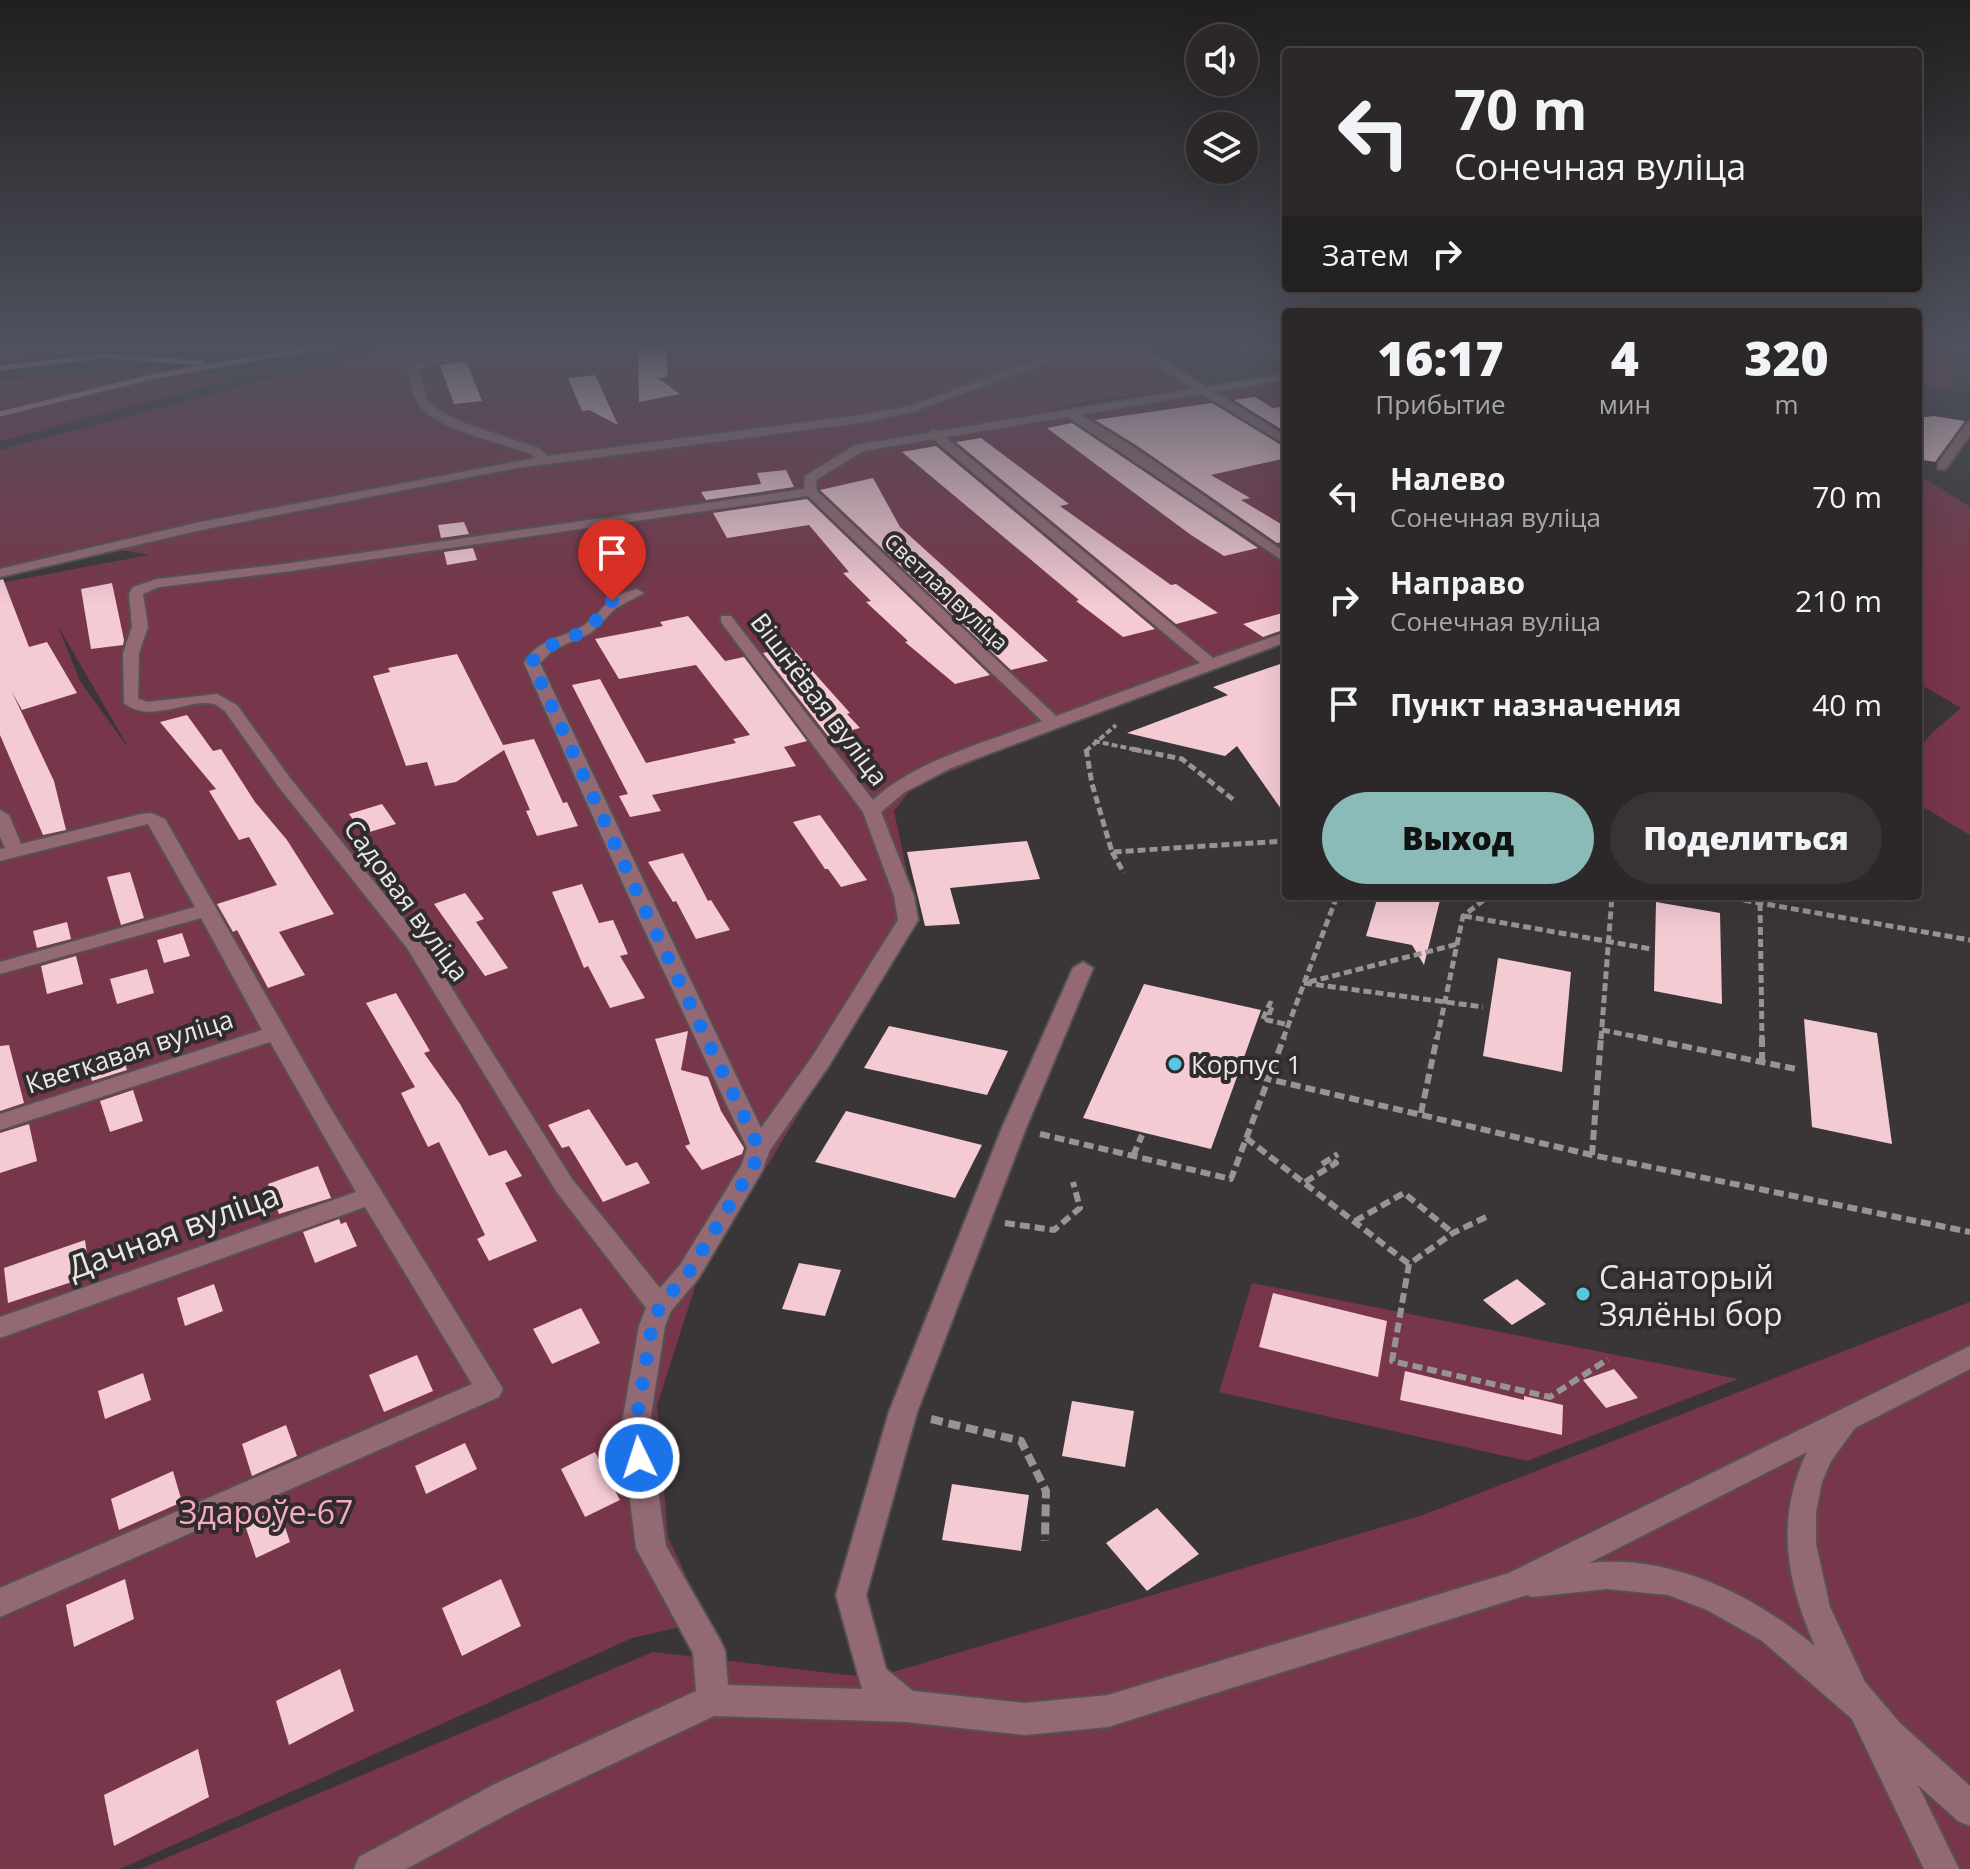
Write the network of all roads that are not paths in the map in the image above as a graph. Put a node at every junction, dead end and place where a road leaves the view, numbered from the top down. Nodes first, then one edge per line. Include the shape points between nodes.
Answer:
1 (478, 431) edge
2 (768, 431) edge
3 (945, 431) edge
4 (1097, 431) edge
5 (1967, 431) edge
6 (933, 433) junction
7 (544, 461) junction
8 (1942, 466) dead end
9 (811, 492) junction
10 (1282, 556) edge
11 (0, 573) edge
12 (637, 593) dead end
13 (726, 619) dead end
14 (1282, 639) edge
15 (1212, 665) junction
16 (1053, 722) junction
17 (872, 811) junction
18 (0, 815) edge
19 (8, 853) edge
20 (204, 911) junction
21 (0, 968) edge
22 (1083, 968) dead end
23 (275, 1033) junction
24 (0, 1122) edge
25 (759, 1148) junction
26 (370, 1196) junction
27 (660, 1306) junction
28 (0, 1328) edge
29 (1970, 1357) edge
30 (1856, 1413) junction
31 (1516, 1585) junction
32 (0, 1603) edge
33 (713, 1700) junction
34 (906, 1706) junction
35 (1862, 1706) junction
36 (1970, 1809) edge
37 (371, 1869) edge
38 (1942, 1869) edge

1 - 7 street via 535,451
2 - 7 street
3 - 6 street
4 - 10 street
5 - 8 street
6 - 9 street via 859,448 810,479
6 - 15 street
7 - 11 street via 200,526
9 - 16 street, Светлая вуліца
9 - 27 street, Садовая вуліца via 157,583 138,590 140,627 131,653 130,700 148,707 217,699 231,708 415,945 564,1185
12 - 25 street via 612,601 588,629 545,648 532,663
13 - 17 street, Вішнёвая вуліца
14 - 15 street
15 - 16 street
16 - 17 street via 914,778 888,793
17 - 25 street via 908,920 820,1062
18 - 19 street
19 - 20 street via 151,818 159,823
20 - 21 street
20 - 23 street
22 - 34 street via 903,1412 851,1595 873,1678
23 - 24 street, Кветкавая вуліца
23 - 26 street
25 - 27 street via 754,1165 689,1272
26 - 28 street, Дачная вуліца
26 - 32 street via 489,1389
27 - 33 street via 635,1428 651,1548 709,1651
29 - 30 street
30 - 31 street
30 - 35 street via 1826,1442 1806,1480 1801,1525 1805,1578 1824,1635
31 - 34 street via 1108,1711 1025,1719
31 - 35 street via 1607,1575 1668,1581 1718,1600 1773,1631
33 - 34 street
33 - 37 street via 507,1796
35 - 36 street
35 - 38 street

